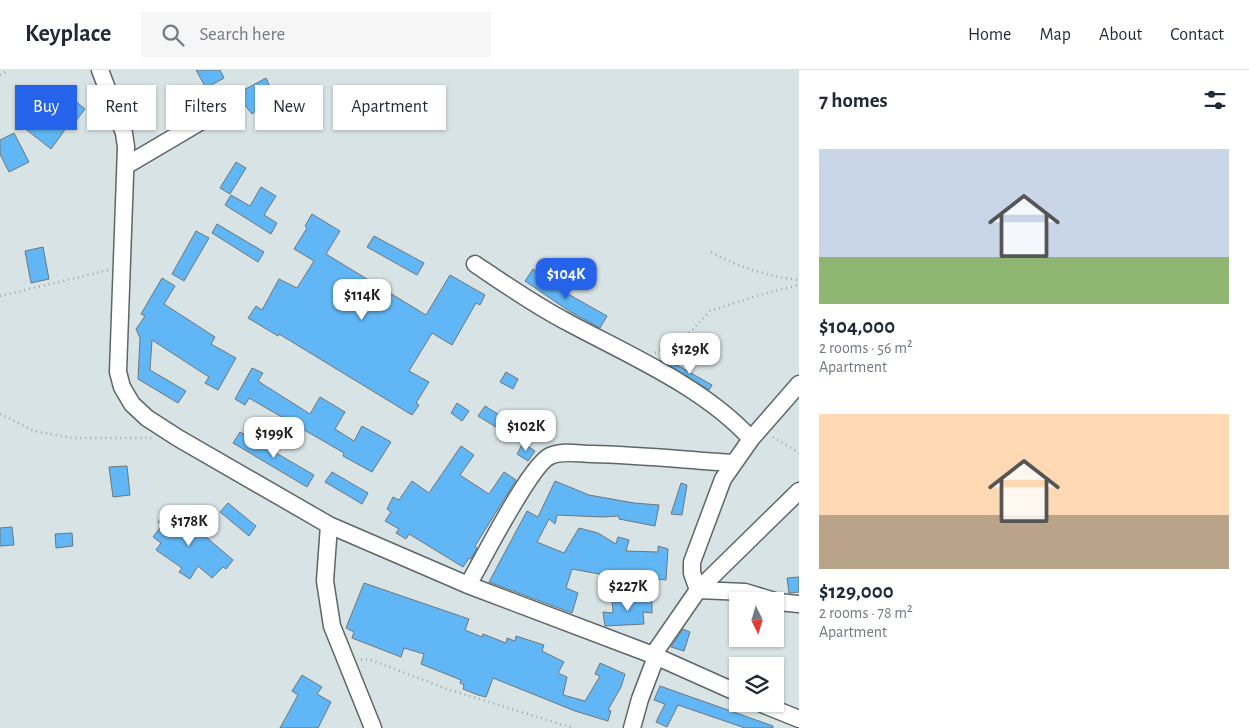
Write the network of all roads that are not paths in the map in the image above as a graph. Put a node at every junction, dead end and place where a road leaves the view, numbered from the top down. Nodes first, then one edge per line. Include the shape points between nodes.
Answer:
1 (100, 70) edge
2 (186, 130) edge
3 (127, 165) junction
4 (475, 264) dead end
5 (799, 384) edge
6 (755, 434) junction
7 (734, 463) junction
8 (799, 491) edge
9 (329, 525) junction
10 (468, 584) junction
11 (698, 590) junction
12 (799, 604) edge
13 (655, 656) junction
14 (729, 689) edge
15 (777, 712) edge
16 (795, 722) edge
17 (373, 728) edge
18 (632, 728) edge

1 - 3 street via 124,133
2 - 3 street
3 - 9 street via 118,355 122,387 132,404 178,438
4 - 6 street via 538,306 637,359
5 - 6 street
6 - 7 street
7 - 10 street via 625,455 567,453 550,456 527,483
7 - 11 street via 724,479 694,554 692,572
8 - 11 street
9 - 10 street
9 - 17 street via 325,580 332,626
10 - 13 street
11 - 12 street via 745,592 778,602
11 - 13 street
13 - 14 street
13 - 18 street
15 - 16 street

